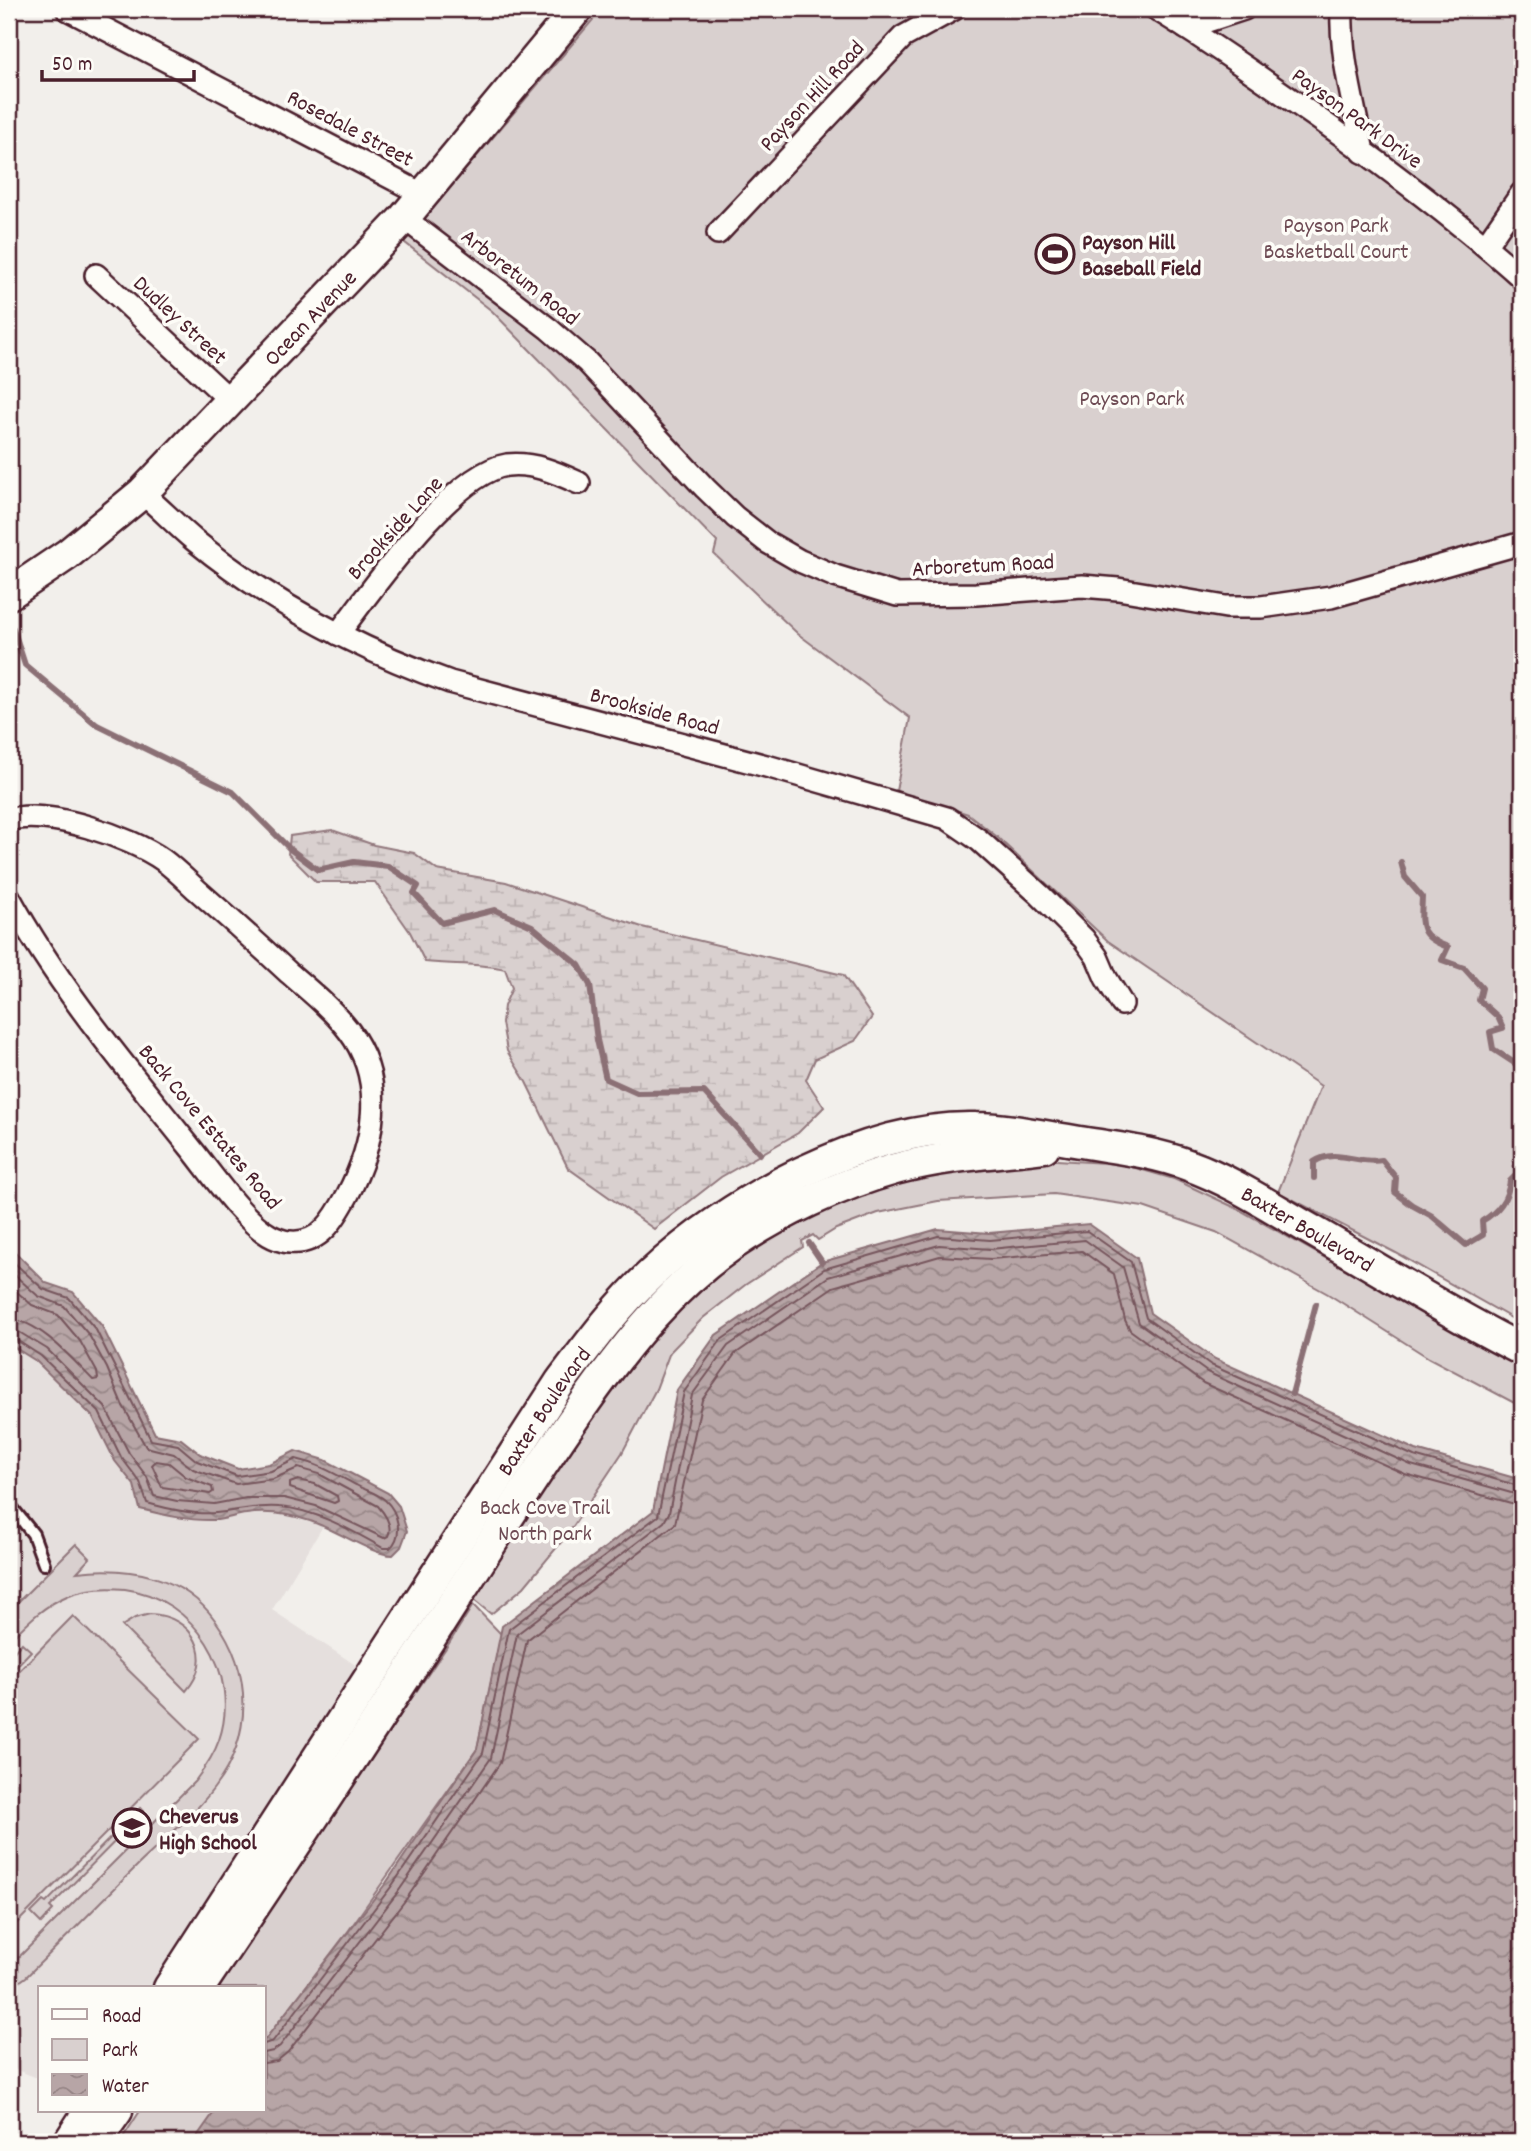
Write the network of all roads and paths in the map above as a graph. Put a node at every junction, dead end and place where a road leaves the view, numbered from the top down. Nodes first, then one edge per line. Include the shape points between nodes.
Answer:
1 (67, 9) edge
2 (577, 9) edge
3 (954, 9) edge
4 (1156, 9) edge
5 (1244, 9) edge
6 (1342, 9) edge
7 (1186, 28) junction
8 (1363, 152) junction
9 (1522, 193) edge
10 (424, 195) junction
11 (404, 218) junction
12 (718, 233) dead end
13 (1486, 245) junction
14 (96, 275) dead end
15 (1522, 278) edge
16 (231, 401) junction
17 (579, 483) dead end
18 (142, 493) junction
19 (1522, 543) edge
20 (9, 594) edge
21 (338, 634) junction
22 (9, 818) edge
23 (9, 897) edge
24 (1122, 1004) dead end
25 (1083, 1143) junction
26 (1522, 1350) edge
27 (9, 1504) edge
28 (44, 1564) dead end
29 (170, 1986) edge
30 (200, 1986) edge
31 (88, 2112) edge
32 (116, 2112) edge
33 (69, 2142) edge
34 (95, 2142) edge

1 - 10 street, Rosedale Street
2 - 10 street, Ocean Avenue
3 - 12 street, Payson Hill Road via 903,37
4 - 7 street, Payson Park Drive
5 - 7 street
6 - 8 street via 1347,77
7 - 8 street, Payson Park Drive
8 - 13 street, Payson Park Drive
9 - 13 street
10 - 11 street, Ocean Avenue
11 - 16 street, Ocean Avenue
11 - 19 street, Arboretum Road via 587,362 705,488 767,542 835,576 897,595 1082,586 1226,607 1261,607 1331,597
13 - 15 street, Payson Park Drive
14 - 16 street, Dudley Street
16 - 18 street, Ocean Avenue
17 - 21 street, Brookside Lane via 543,467 507,465 474,480 444,504
18 - 20 street, Ocean Avenue via 68,554
18 - 21 street, Brookside Road via 235,571
21 - 24 street, Brookside Road via 450,682 947,818 979,840 1084,939
22 - 23 street, Back Cove Estates Road via 92,828 162,860 350,1032 371,1077 372,1126 351,1189 329,1226 311,1239 290,1242 270,1236 254,1222 75,1000
25 - 26 street, Baxter Boulevard via 1159,1155 1223,1179
25 - 29 street, Baxter Boulevard via 976,1128 901,1135 821,1163 772,1188 694,1237 651,1274 597,1332 561,1381
25 - 30 street, Baxter Boulevard via 949,1158 862,1180 765,1225 684,1283 643,1325 570,1423
27 - 28 lane via 33,1534
31 - 33 street
32 - 34 street

